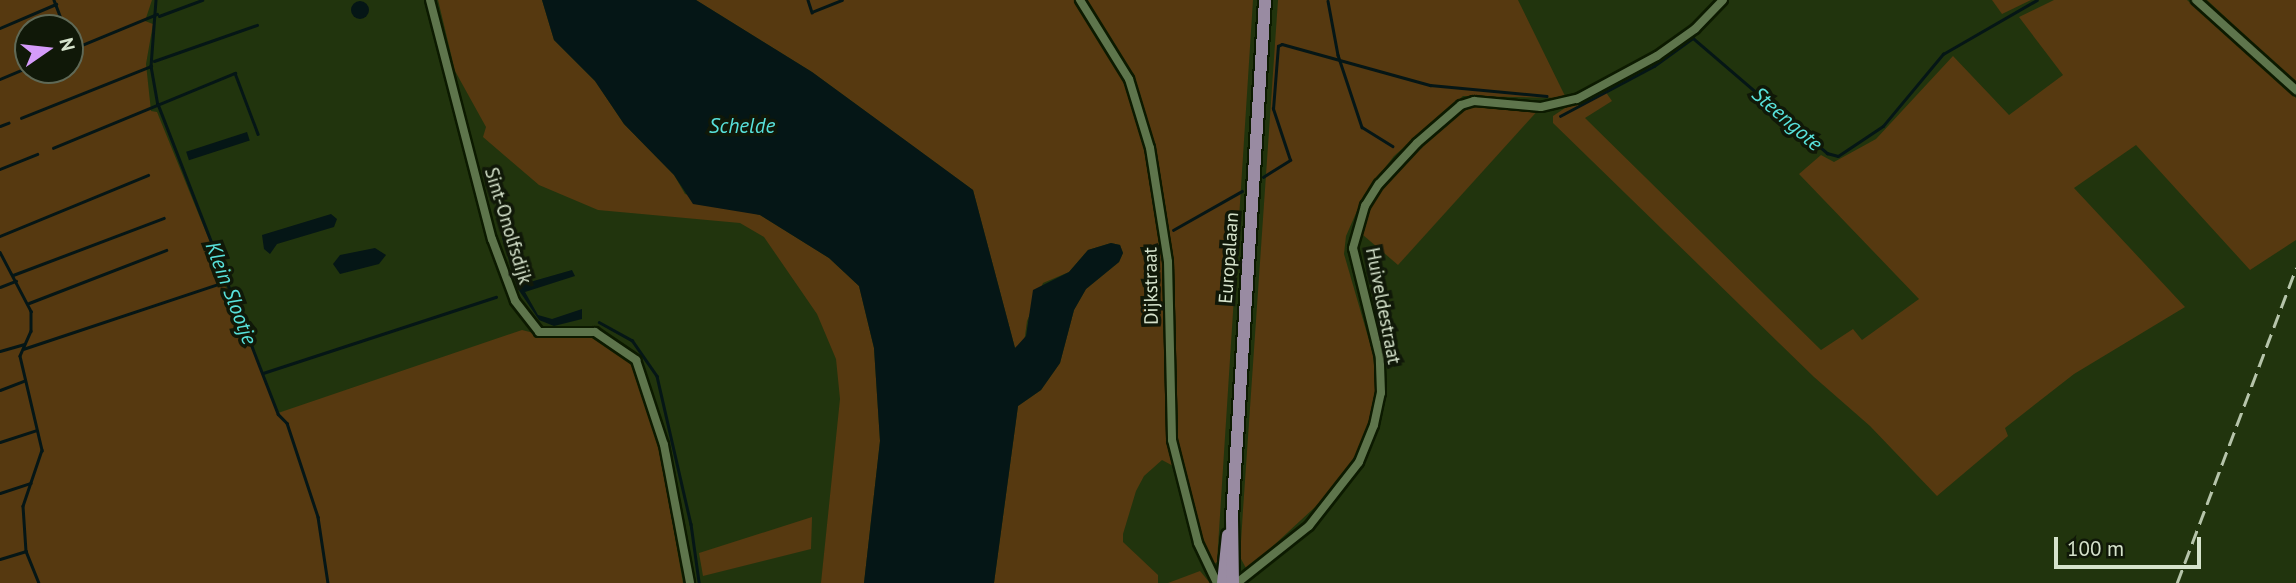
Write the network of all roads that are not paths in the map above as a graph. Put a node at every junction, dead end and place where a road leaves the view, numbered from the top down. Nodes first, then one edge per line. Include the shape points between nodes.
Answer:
1 (430, 0) edge
2 (1080, 0) edge
3 (1265, 0) edge
4 (1723, 0) edge
5 (2196, 0) edge
6 (2296, 90) edge
7 (1232, 518) junction
8 (690, 583) edge
9 (1217, 583) edge
10 (1223, 583) edge
11 (1235, 583) edge

1 - 8 street, Sint-Onolfsdijk via 492,239 515,301 538,332 595,332 636,360 664,446
2 - 9 street, Dijkstraat via 1129,79 1150,148 1167,250 1171,440 1198,543
3 - 7 main road, Europalaan
4 - 11 street, Huiveldestraat via 1695,30 1657,56 1577,99 1541,107 1474,101 1461,106 1417,142 1379,184 1360,217 1353,248 1380,358 1381,393 1374,425 1359,462 1309,526
5 - 6 street
7 - 10 main road
7 - 11 main road

